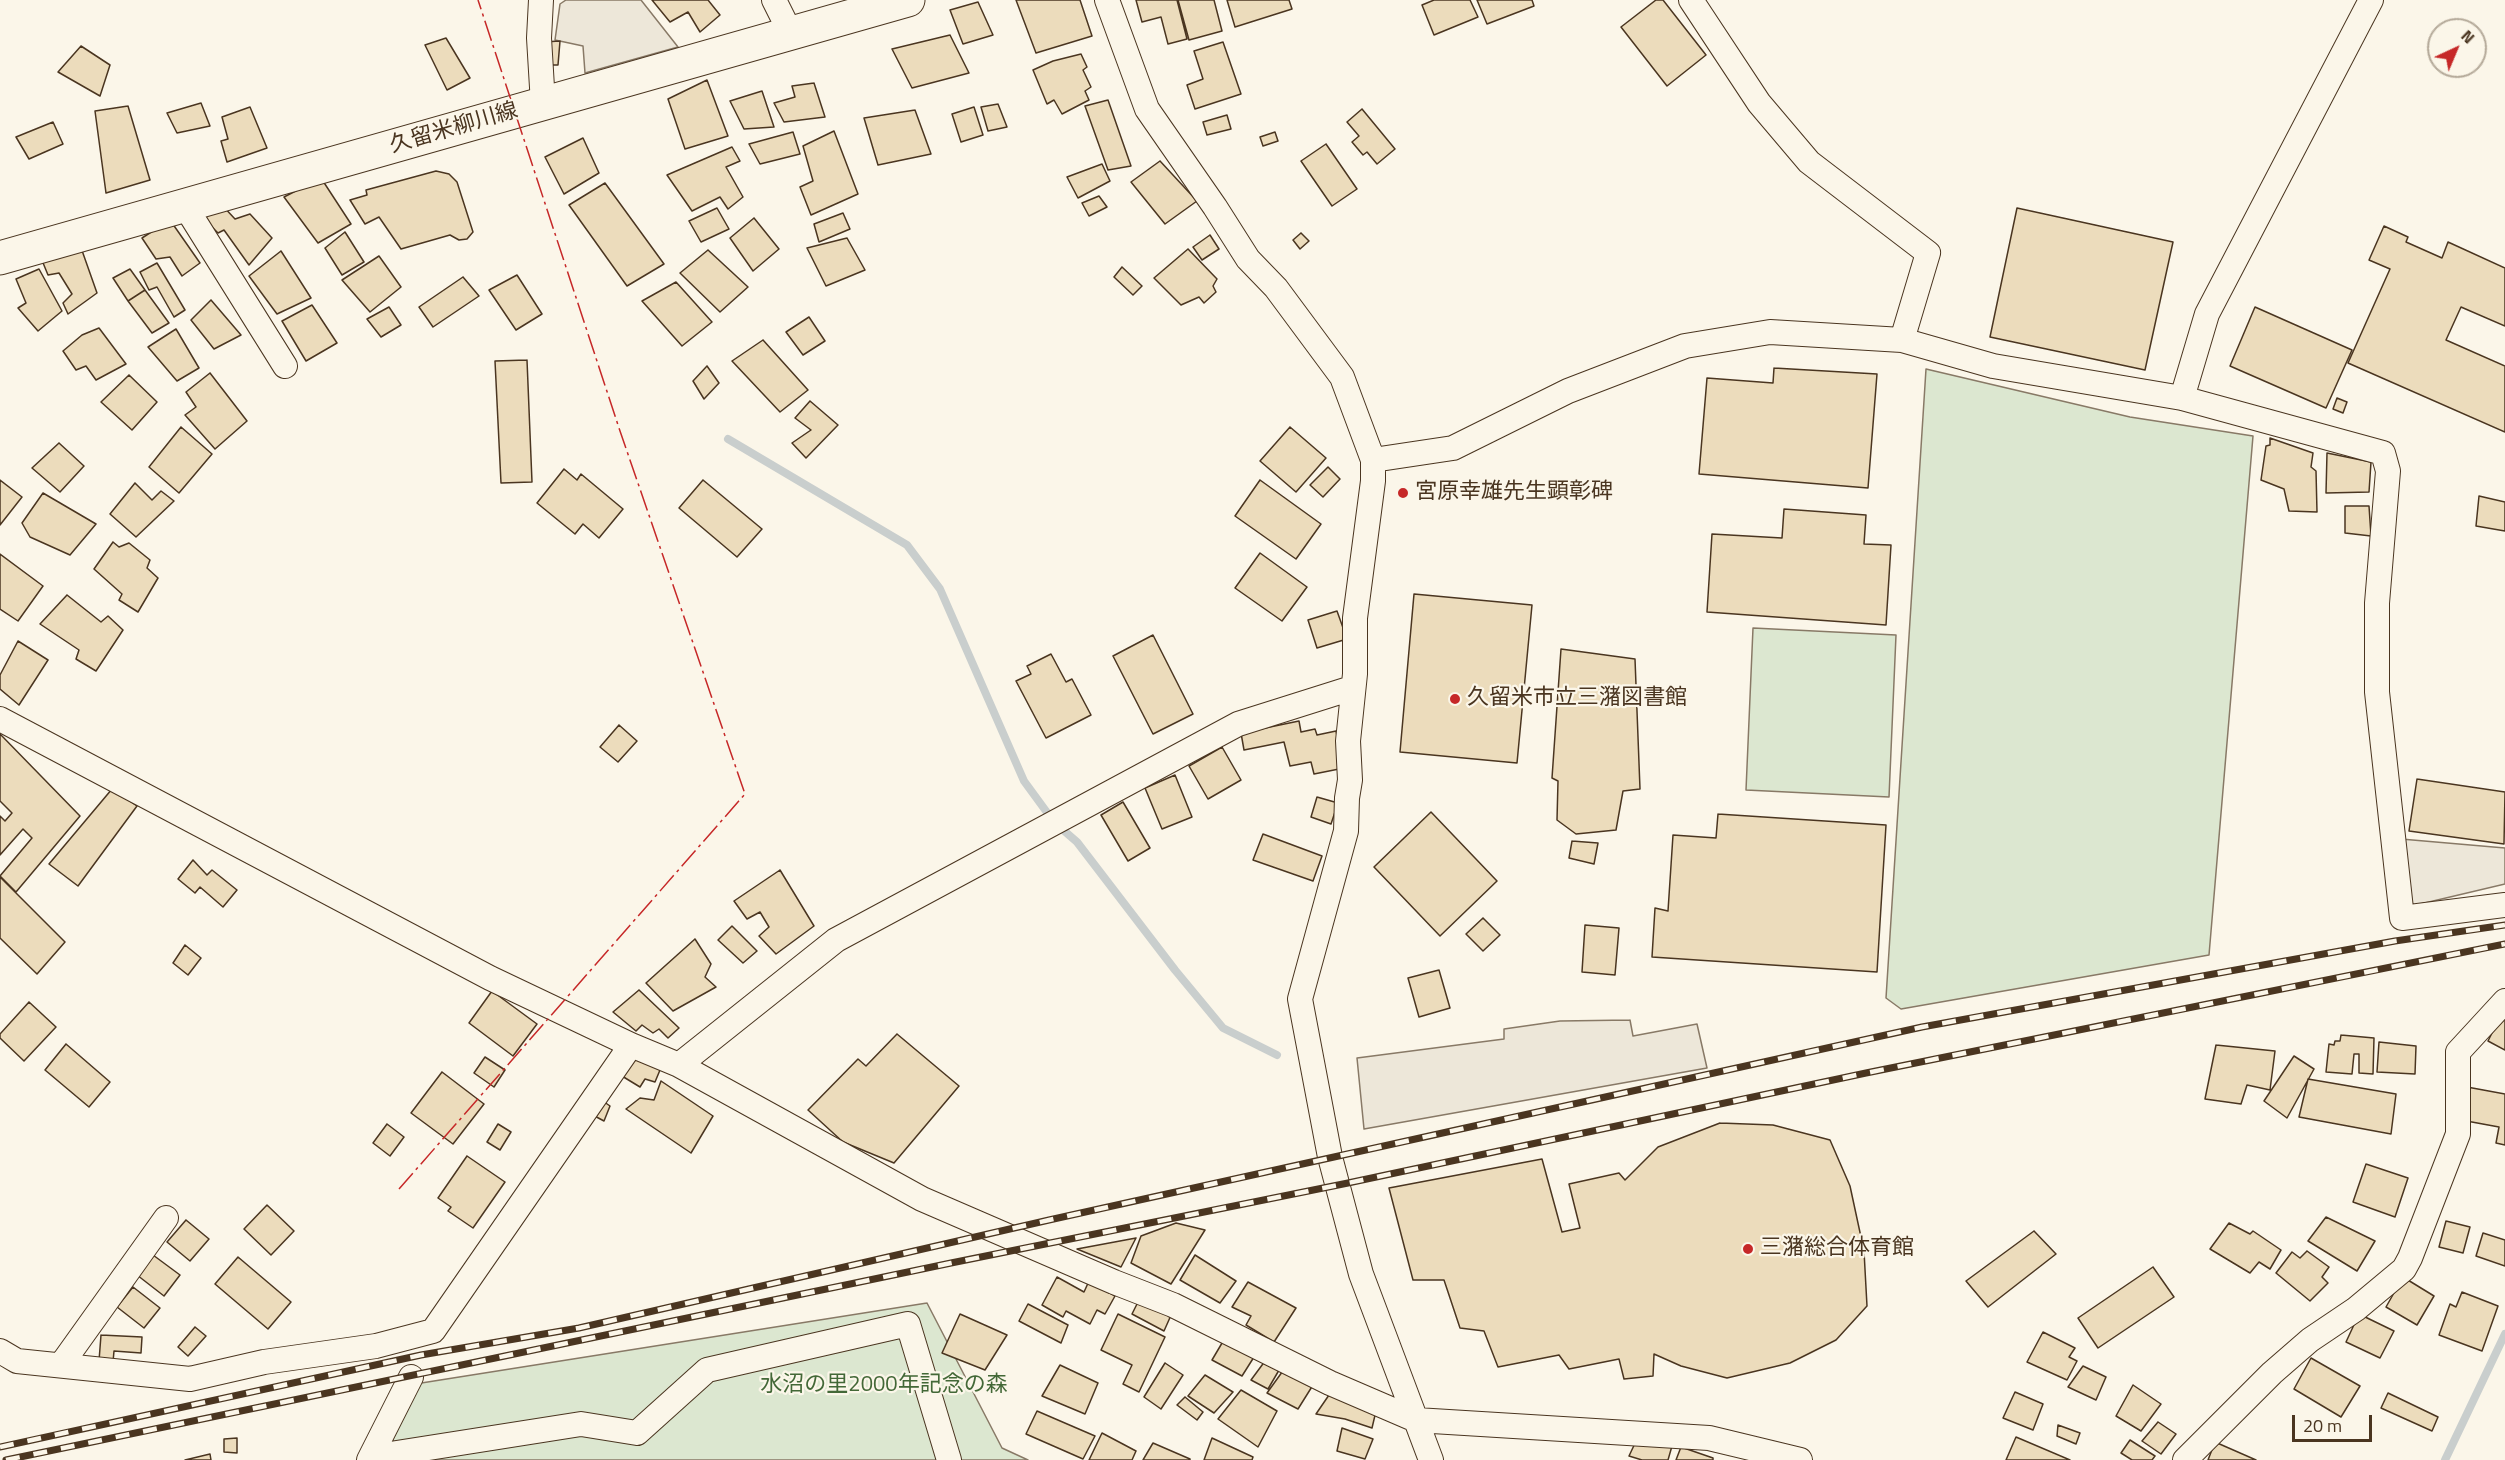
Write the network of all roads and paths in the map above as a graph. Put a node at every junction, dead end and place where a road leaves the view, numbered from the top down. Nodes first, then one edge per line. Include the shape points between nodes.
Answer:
1 (541, 0) edge
2 (774, 0) edge
3 (908, 0) edge
4 (1107, 0) edge
5 (1691, 0) edge
6 (2370, 0) edge
7 (791, 33) junction
8 (543, 104) junction
9 (185, 206) junction
10 (0, 258) edge
11 (1902, 340) junction
12 (285, 366) dead end
13 (2182, 398) junction
14 (1373, 460) junction
15 (1352, 688) junction
16 (0, 719) edge
17 (2505, 905) edge
18 (2505, 1001) edge
19 (631, 1045) junction
20 (679, 1065) junction
21 (166, 1218) dead end
22 (0, 1351) edge
23 (61, 1365) junction
24 (411, 1377) dead end
25 (1416, 1420) junction
26 (370, 1458) edge
27 (949, 1460) edge
28 (1431, 1460) edge
29 (1800, 1460) edge
30 (2185, 1460) edge

1 - 8 street
2 - 7 street
3 - 7 main road, 久留米柳川線
4 - 14 street via 1147,109 1248,259 1276,288 1342,377
5 - 11 street via 1759,103 1809,162 1928,253
6 - 13 street via 2207,314
7 - 8 main road, 久留米柳川線
8 - 9 main road, 久留米柳川線
9 - 10 main road, 久留米柳川線
9 - 12 street
11 - 13 street via 1993,366
11 - 14 street via 1770,332 1685,346 1568,391 1453,448
13 - 17 street via 2383,453 2388,471 2377,603 2377,692 2402,918
14 - 15 street via 1355,618
15 - 20 street via 1238,724 836,940
15 - 25 street via 1346,831 1300,999 1339,1197 1361,1274
16 - 19 street via 490,978
18 - 30 street via 2458,1052 2458,1134 2404,1269 2272,1373
19 - 20 street
19 - 23 street via 433,1331 376,1346 264,1362 190,1379
20 - 25 street via 922,1199 1173,1305 1330,1383
21 - 23 street
22 - 23 street via 17,1361
24 - 26 street
25 - 28 street
25 - 29 street via 1709,1438
26 - 27 street via 581,1424 637,1433 707,1370 908,1324

